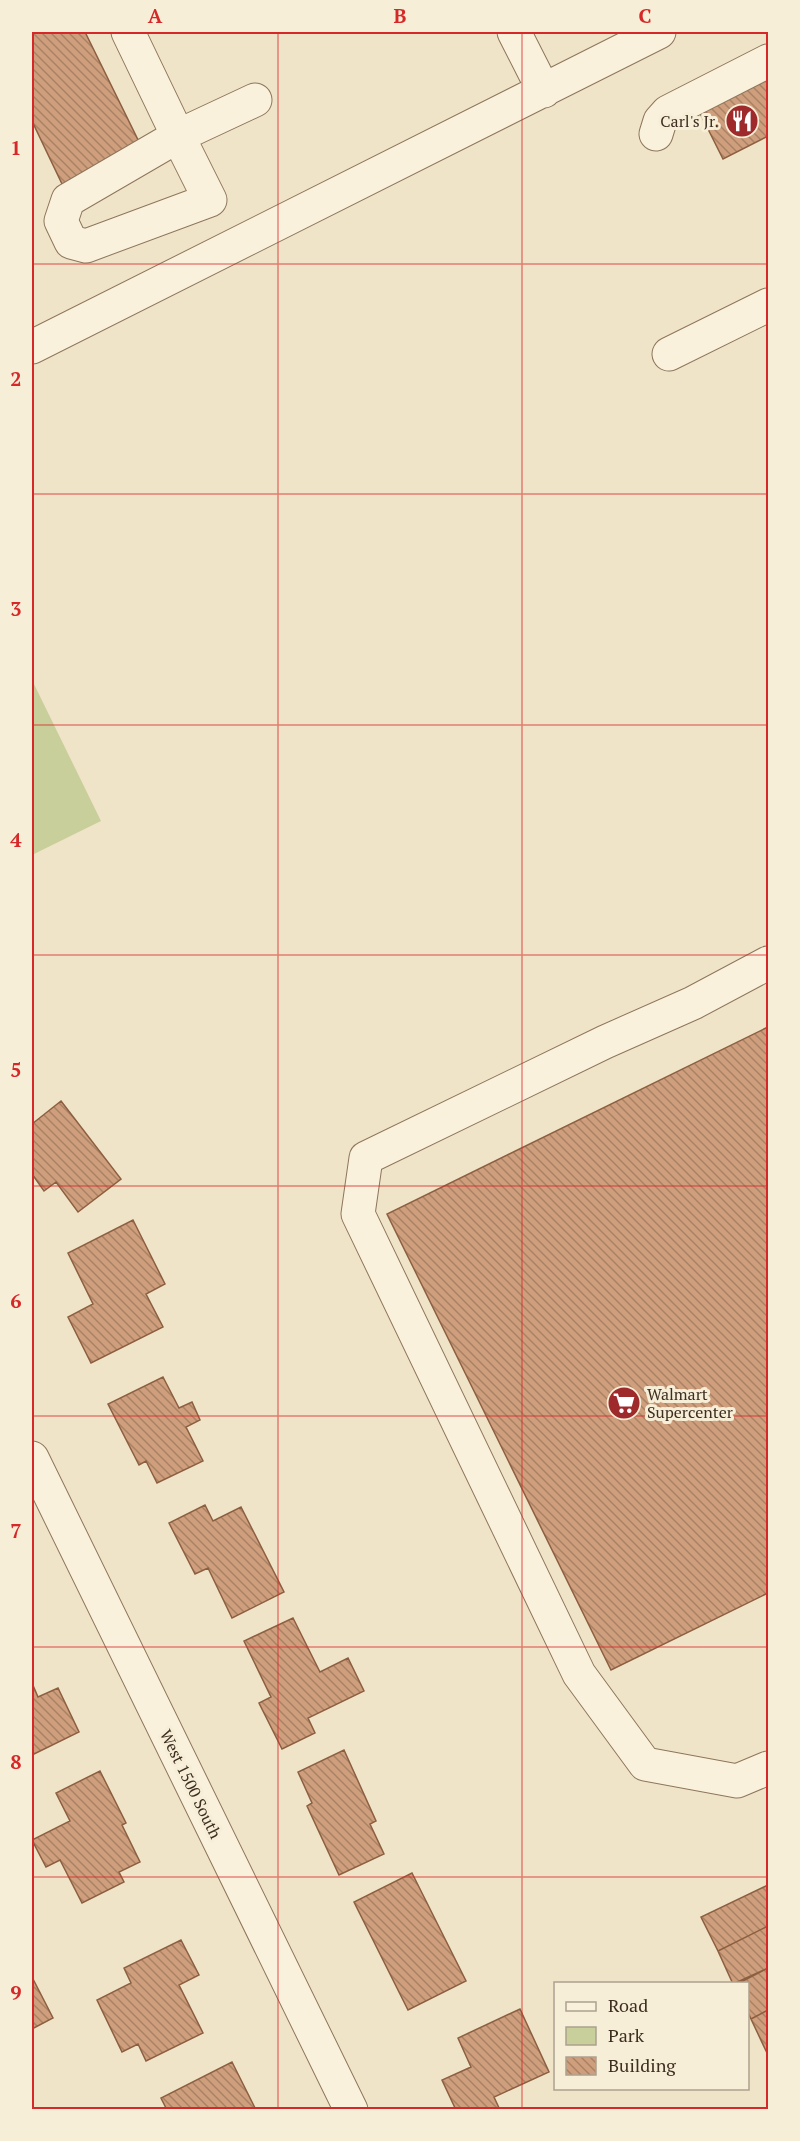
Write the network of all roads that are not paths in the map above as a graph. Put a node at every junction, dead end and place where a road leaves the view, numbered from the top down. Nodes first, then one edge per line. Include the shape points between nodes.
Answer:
1 (128, 32) edge
2 (514, 32) edge
3 (659, 32) edge
4 (768, 61) edge
5 (544, 91) junction
6 (255, 100) dead end
7 (656, 134) dead end
8 (178, 136) junction
9 (768, 305) edge
10 (32, 347) edge
11 (669, 354) dead end
12 (768, 963) edge
13 (32, 1458) edge
14 (768, 1768) edge
15 (351, 2109) edge

1 - 8 street
2 - 5 street
3 - 5 street
4 - 7 street via 668,112
5 - 10 street
6 - 8 street
8 - 8 street via 68,200 61,221 71,242 86,246 210,200
9 - 11 street
12 - 14 street via 693,1003 366,1158 358,1214 579,1674 645,1764 737,1781
13 - 15 street, West 1500 South

